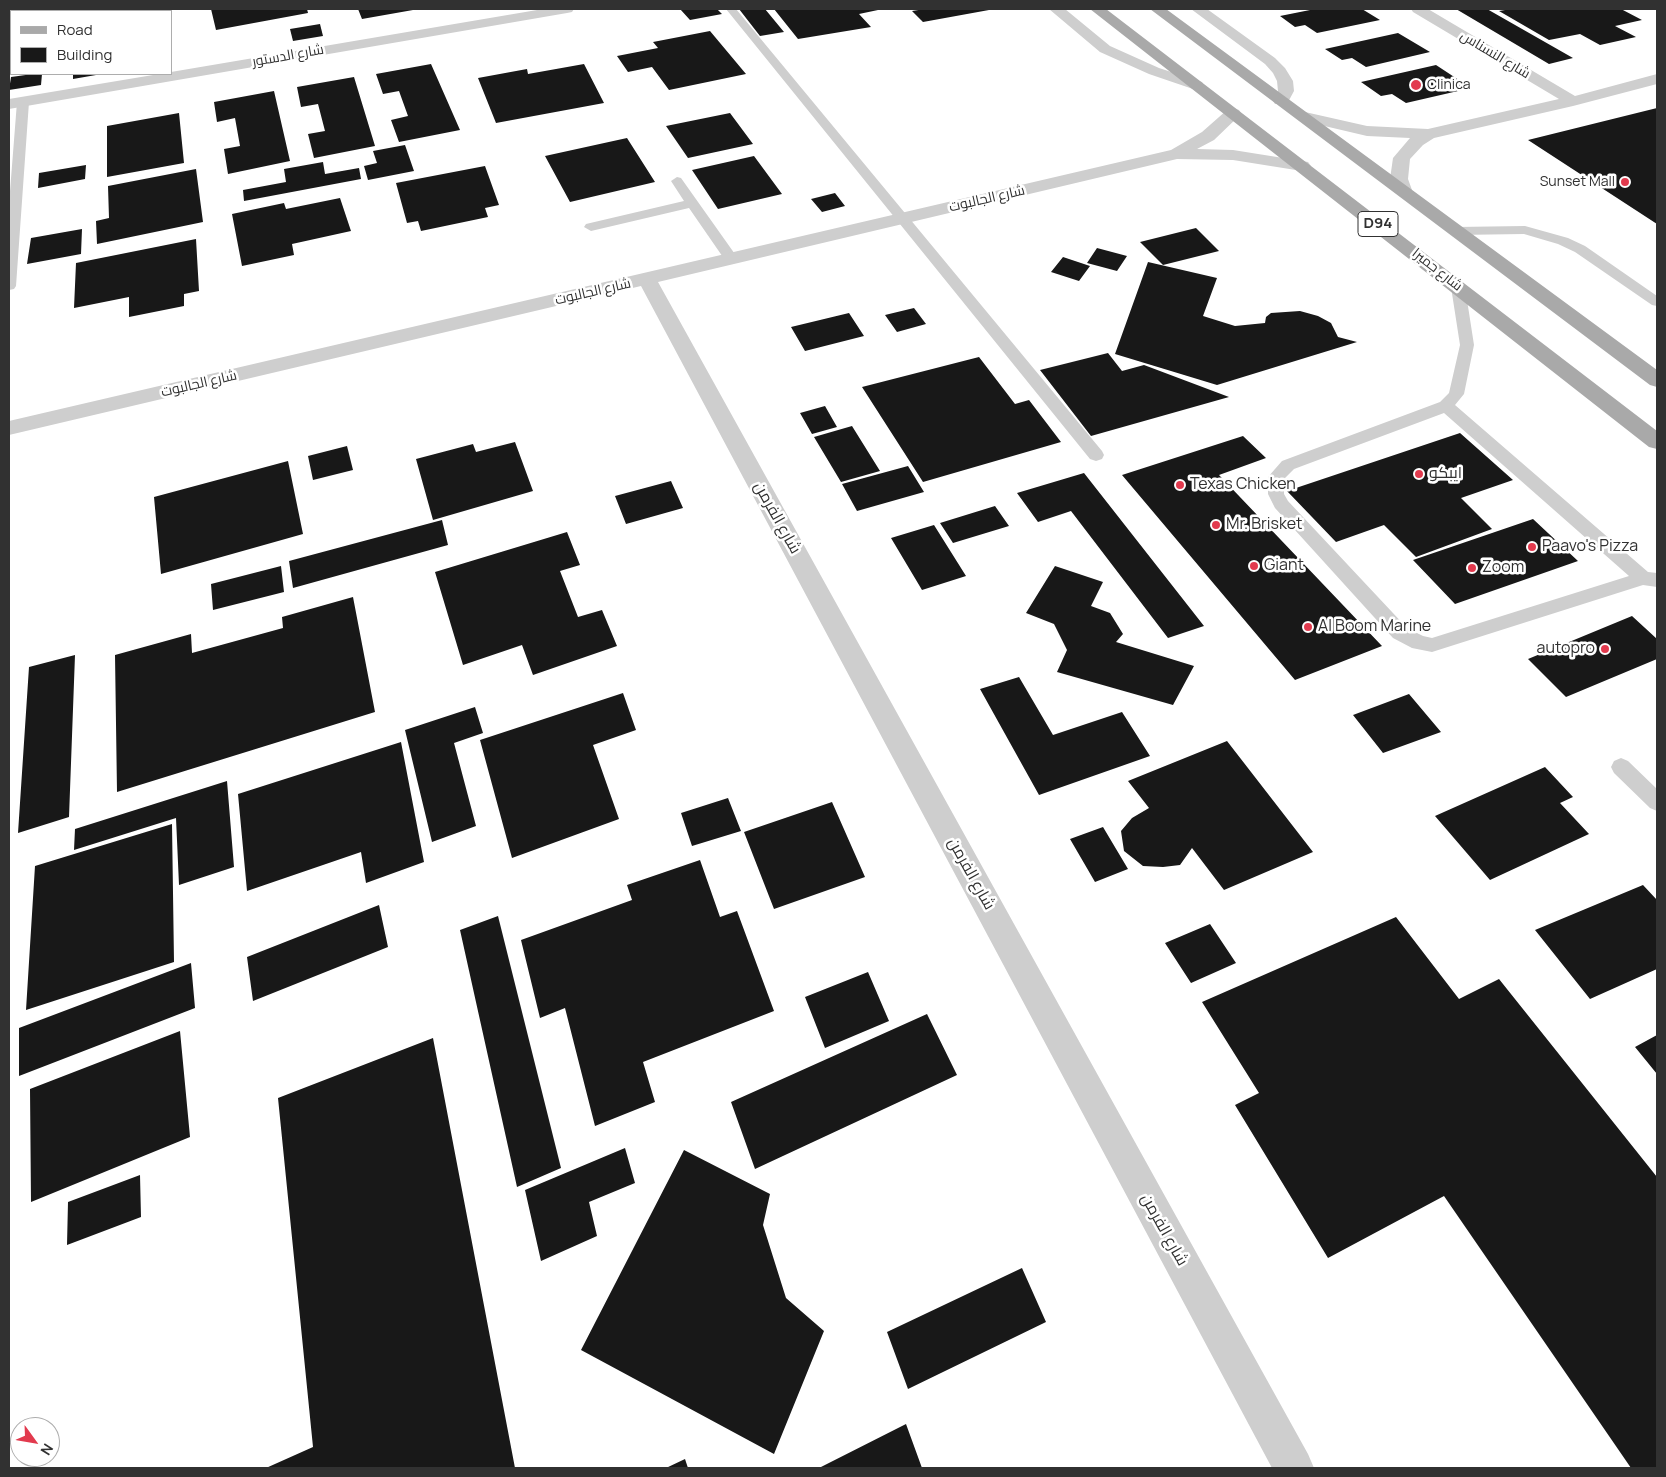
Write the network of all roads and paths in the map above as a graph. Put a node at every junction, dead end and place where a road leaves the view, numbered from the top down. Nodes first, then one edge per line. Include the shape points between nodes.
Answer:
1 (567, 9) edge
2 (731, 9) edge
3 (1056, 9) edge
4 (1097, 9) edge
5 (1157, 9) edge
6 (1198, 9) edge
7 (1418, 9) edge
8 (1657, 79) edge
9 (1196, 85) junction
10 (1281, 101) junction
11 (1573, 101) junction
12 (16, 103) edge
13 (1234, 113) junction
14 (1305, 118) junction
15 (1428, 134) junction
16 (1177, 154) junction
17 (1302, 166) junction
18 (677, 182) dead end
19 (1402, 190) junction
20 (692, 203) junction
21 (902, 219) junction
22 (591, 227) dead end
23 (1456, 231) junction
24 (732, 260) junction
25 (647, 280) junction
26 (9, 286) edge
27 (1458, 287) junction
28 (1657, 302) edge
29 (1657, 380) edge
30 (1446, 406) junction
31 (9, 428) edge
32 (1657, 442) edge
33 (1096, 456) dead end
34 (1650, 579) edge
35 (1622, 767) dead end
36 (1657, 802) edge
37 (1294, 1468) edge

1 - 12 street, شارع الدستور
2 - 21 lane
3 - 9 street via 1105,49
4 - 9 main road, شارع جميرا / D94
5 - 10 main road, D94
6 - 10 street via 1280,71 1286,91
7 - 11 street, شارع النسناس
8 - 11 street
9 - 13 main road, شارع جميرا / D94
10 - 14 main road, D94
11 - 15 street
12 - 26 lane
13 - 16 street, شارع الجالبوت via 1208,136
13 - 17 main road, شارع جميرا / D94
14 - 15 street via 1366,131
14 - 19 main road, D94
15 - 19 street via 1402,158 1399,179
16 - 17 street, شارع الجالبوت via 1233,155
16 - 21 street, شارع الجالبوت
17 - 27 main road, شارع جميرا / D94
18 - 20 lane
19 - 23 main road, D94
20 - 22 lane
20 - 24 lane
21 - 24 street, شارع الجالبوت
21 - 33 lane
23 - 28 lane via 1525,230 1563,241
23 - 29 main road, D94
24 - 25 street, شارع الجالبوت
25 - 31 street, شارع الجالبوت
25 - 37 street, شارع الفرمن
27 - 30 lane via 1467,344 1456,394
27 - 32 main road, شارع جميرا / D94
30 - 34 lane
30 - 34 lane via 1288,465 1276,477 1276,494 1281,504 1400,633 1419,643 1432,645
35 - 36 lane

